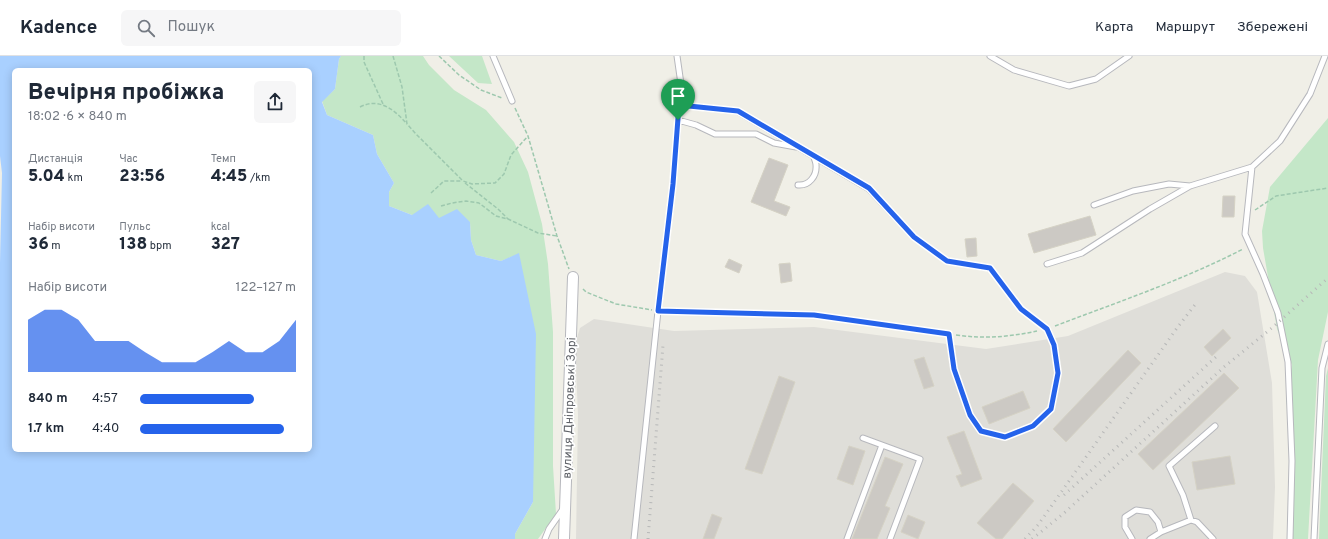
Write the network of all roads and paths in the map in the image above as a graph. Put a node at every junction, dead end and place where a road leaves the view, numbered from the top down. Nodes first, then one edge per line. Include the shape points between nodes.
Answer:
1 (364, 56) edge
2 (393, 56) edge
3 (439, 56) edge
4 (493, 56) edge
5 (677, 56) edge
6 (990, 56) edge
7 (1128, 56) edge
8 (1325, 56) edge
9 (512, 101) junction
10 (383, 104) junction
11 (679, 105) junction
12 (360, 107) dead end
13 (678, 120) junction
14 (407, 124) junction
15 (528, 136) junction
16 (801, 148) junction
17 (812, 155) junction
18 (1252, 167) junction
19 (463, 182) junction
20 (798, 185) dead end
21 (1190, 186) junction
22 (1328, 188) edge
23 (431, 193) dead end
24 (1094, 205) dead end
25 (441, 206) dead end
26 (1247, 215) junction
27 (508, 219) junction
28 (557, 236) junction
29 (1250, 245) junction
30 (1047, 264) dead end
31 (573, 277) junction
32 (658, 311) junction
33 (1047, 329) junction
34 (949, 334) junction
35 (1328, 344) edge
36 (1215, 426) dead end
37 (863, 438) dead end
38 (882, 445) junction
39 (566, 505) junction
40 (1191, 520) junction
41 (1161, 532) junction
42 (545, 539) edge
43 (564, 539) edge
44 (634, 539) edge
45 (847, 539) edge
46 (890, 539) edge
47 (1132, 539) edge
48 (1150, 539) edge
49 (1213, 539) edge
50 (1290, 539) edge
51 (1314, 539) edge

1 - 10 path via 364,62
2 - 14 path via 401,83
3 - 9 path via 459,75 481,90
4 - 9 lane
5 - 11 lane via 681,84
6 - 7 lane via 1014,70 1069,86 1096,79
8 - 18 lane via 1310,94 1280,141
9 - 15 path
10 - 12 path via 367,103
10 - 14 path via 397,113
11 - 13 lane
11 - 16 lane via 738,111
13 - 16 lane via 715,134 756,134 774,143
13 - 32 lane
14 - 19 path
15 - 19 path via 511,155 504,174 495,183
15 - 28 path
16 - 17 lane
17 - 20 lane via 816,165 815,174 804,186
17 - 33 lane via 869,188 914,237 947,261 990,268 1021,309
18 - 21 lane
18 - 26 lane
19 - 23 path via 444,182
19 - 27 path
21 - 24 lane via 1169,184 1133,191
21 - 30 lane via 1082,253
22 - 26 path via 1276,196
25 - 27 path via 466,201 479,203 496,216
26 - 29 lane via 1245,234
27 - 28 path via 538,233
28 - 31 path
29 - 33 path via 1152,290
29 - 50 lane via 1278,313 1288,362 1292,461
31 - 32 path via 575,283 586,292 616,304
31 - 39 street, вулиця Дніпровські Зорі
32 - 34 path via 814,315
32 - 44 lane
33 - 34 path via 1011,336 973,337
33 - 34 lane via 1054,345 1058,373 1051,409 1033,426 1005,437 981,431 970,415 954,369
35 - 51 lane via 1322,368
36 - 40 lane via 1169,466 1183,495
37 - 38 lane
38 - 45 lane
38 - 46 lane via 920,459
39 - 42 lane
39 - 43 street, вулиця Дніпровські Зорі
40 - 41 lane
40 - 49 lane via 1197,522
41 - 47 lane via 1158,522 1150,512 1136,510 1125,517 1125,527
41 - 48 lane

